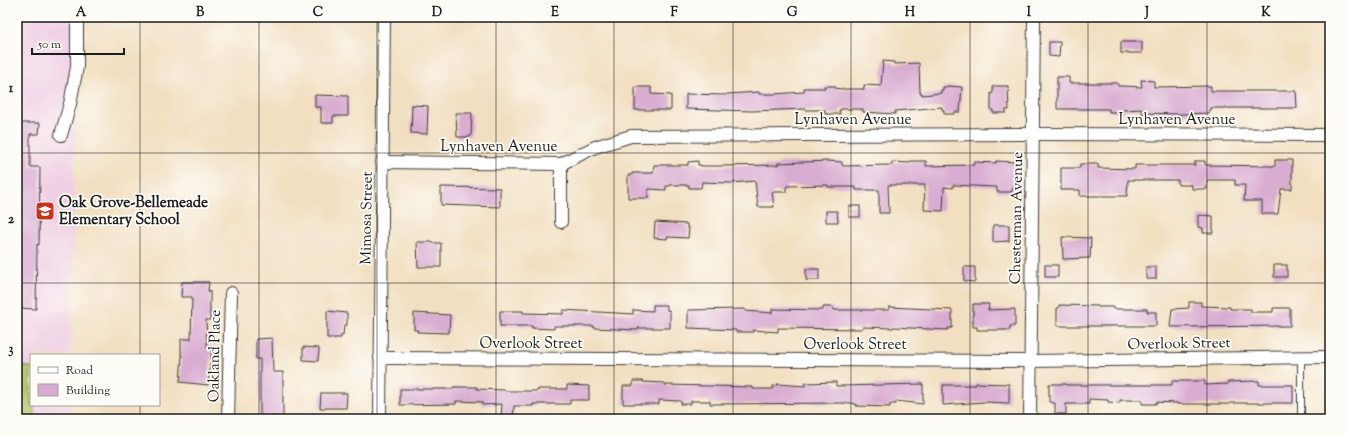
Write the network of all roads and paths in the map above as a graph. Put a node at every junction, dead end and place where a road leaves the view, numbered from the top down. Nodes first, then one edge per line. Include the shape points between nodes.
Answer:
1 (77, 17) edge
2 (384, 17) edge
3 (1034, 17) edge
4 (1033, 134) junction
5 (61, 135) dead end
6 (1330, 135) edge
7 (382, 162) junction
8 (561, 164) junction
9 (561, 222) dead end
10 (231, 293) dead end
11 (1301, 357) junction
12 (1330, 357) edge
13 (380, 358) junction
14 (1030, 361) junction
15 (228, 419) edge
16 (380, 419) edge
17 (1030, 419) edge
18 (1301, 419) edge

1 - 5 street via 77,67
2 - 7 street, Mimosa Street
3 - 4 street, Chesterman Avenue
4 - 6 street, Lynhaven Avenue
4 - 8 street, Lynhaven Avenue via 631,136 595,147
4 - 14 street, Chesterman Avenue
7 - 8 street, Lynhaven Avenue
7 - 13 street, Mimosa Street
8 - 9 street
10 - 15 street, Oakland Place
11 - 12 street, Overlook Street
11 - 14 street, Overlook Street
11 - 18 lane
13 - 14 street, Overlook Street
13 - 16 street, Mimosa Street
14 - 17 street, Chesterman Avenue

